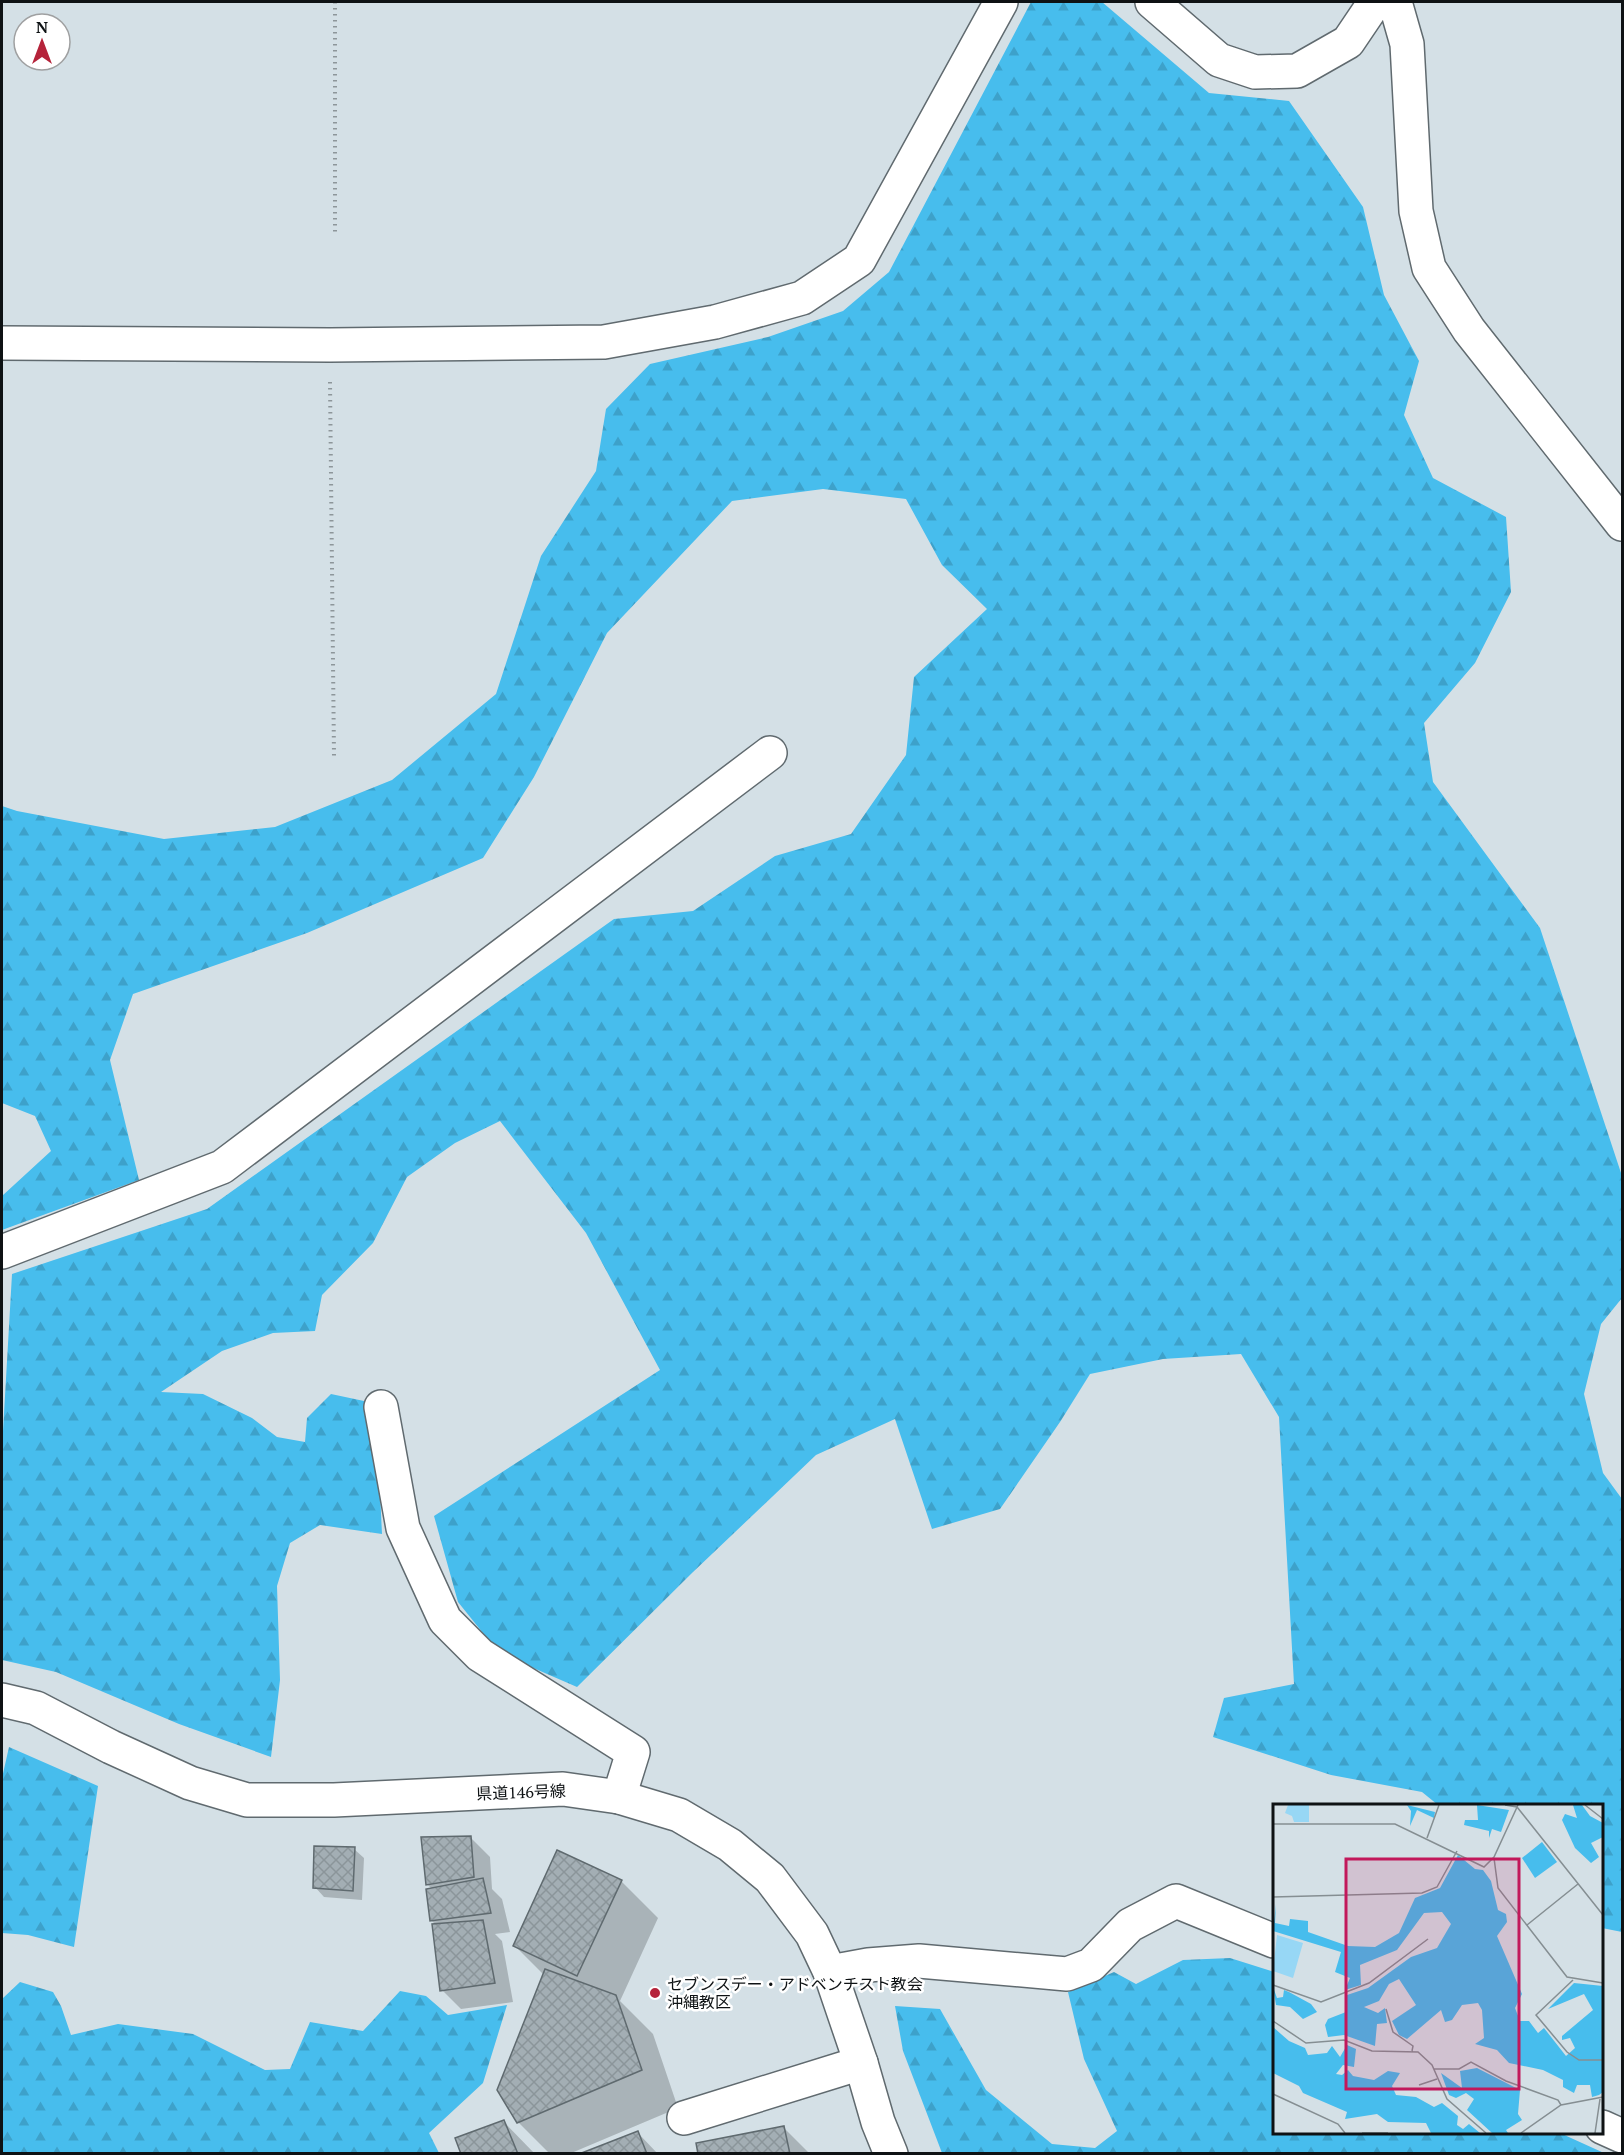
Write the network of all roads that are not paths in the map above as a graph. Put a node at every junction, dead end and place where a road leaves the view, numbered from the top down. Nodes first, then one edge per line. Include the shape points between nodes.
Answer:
1 (1001, 2) edge
2 (1152, 2) edge
3 (1375, 2) edge
4 (1395, 2) edge
5 (2, 343) edge
6 (1623, 524) edge
7 (770, 753) dead end
8 (2, 1252) edge
9 (381, 1407) dead end
10 (2, 1700) edge
11 (619, 1797) junction
12 (1273, 1940) edge
13 (830, 1972) junction
14 (861, 2063) junction
15 (684, 2118) dead end
16 (1603, 2127) edge
17 (1623, 2136) edge
18 (891, 2154) edge

1 - 5 street via 859,260 802,298 715,322 604,342
2 - 3 street via 1219,60 1255,72 1297,71 1348,42
4 - 6 street via 1407,44 1416,210 1429,268 1469,330
7 - 8 street via 222,1167
9 - 11 street via 403,1528 445,1620 480,1655 633,1752
10 - 11 street, 県道146号線 via 36,1708 190,1783 248,1800 334,1800 563,1789
11 - 13 street, 県道146号線 via 679,1815 730,1845 770,1878 812,1934
12 - 13 street via 1176,1901 1130,1925 1091,1965 1067,1974 919,1961
13 - 14 street, 県道146号線
14 - 15 street
14 - 18 street, 県道146号線
16 - 17 street

